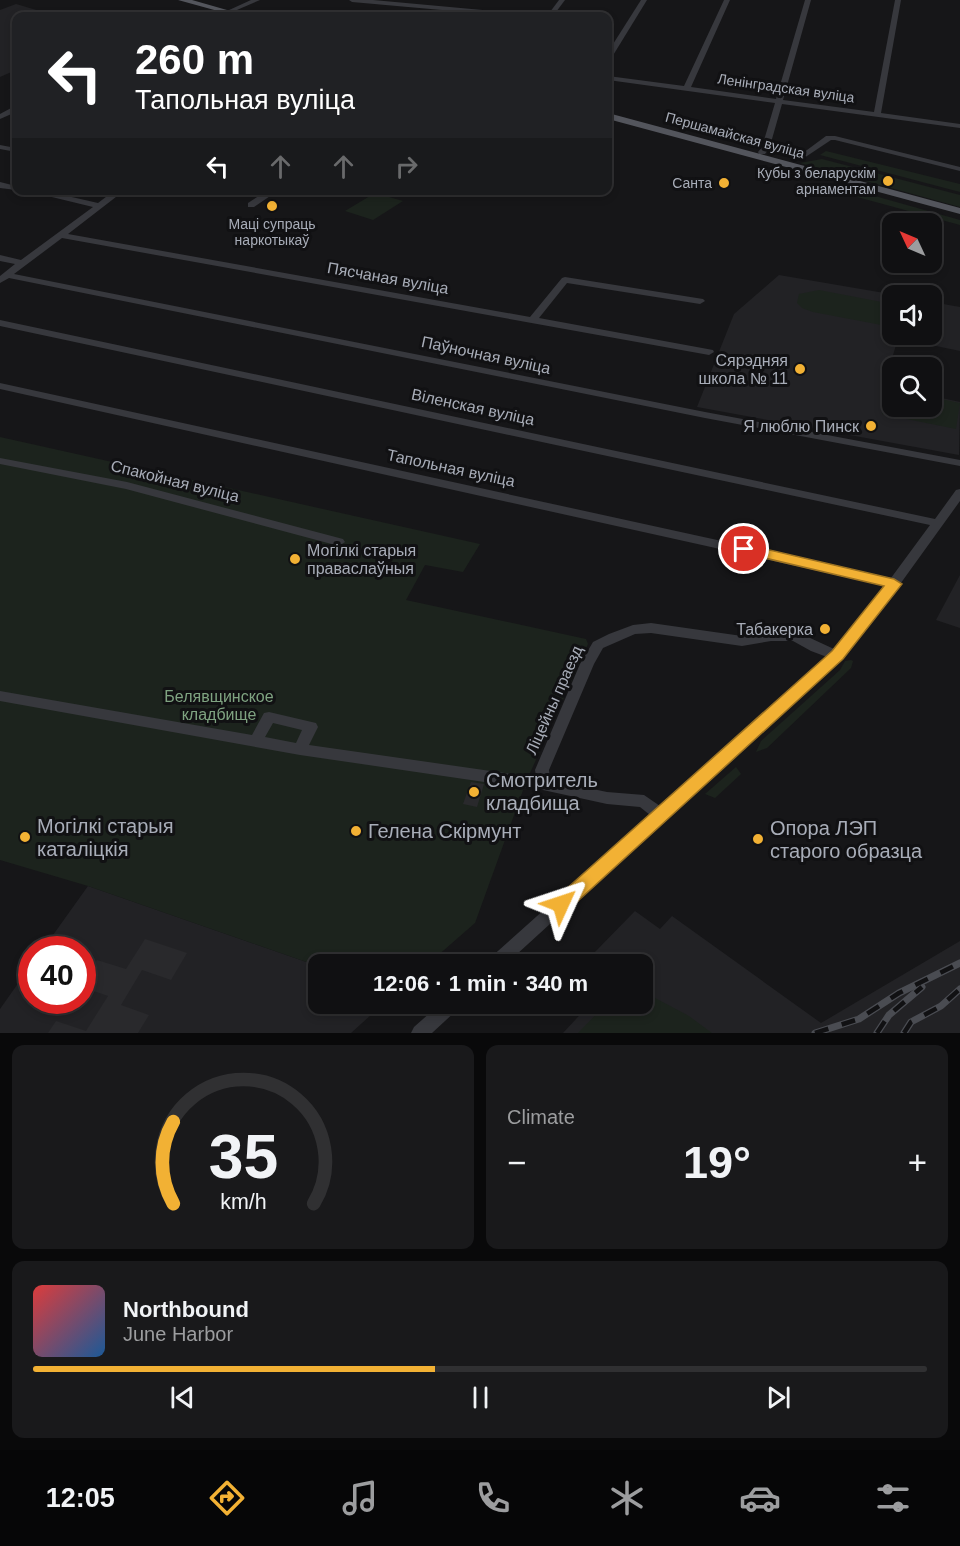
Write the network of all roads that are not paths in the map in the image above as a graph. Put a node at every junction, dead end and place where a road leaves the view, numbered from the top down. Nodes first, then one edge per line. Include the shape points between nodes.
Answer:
1 (182, 0) edge
2 (257, 0) edge
3 (352, 0) edge
4 (644, 0) edge
5 (727, 0) edge
6 (808, 0) edge
7 (898, 0) edge
8 (228, 12) joint
9 (482, 12) edge
10 (612, 51) edge
11 (612, 79) edge
12 (686, 88) junction
13 (778, 101) junction
14 (878, 114) junction
15 (612, 117) edge
16 (960, 126) edge
17 (766, 147) junction
18 (758, 157) junction
19 (960, 169) edge
20 (50, 195) edge
21 (115, 195) edge
22 (267, 195) edge
23 (251, 205) dead end
24 (101, 206) junction
25 (960, 211) edge
26 (61, 235) junction
27 (0, 258) edge
28 (23, 263) junction
29 (4, 277) edge
30 (700, 301) dead end
31 (533, 320) junction
32 (0, 323) edge
33 (710, 352) dead end
34 (0, 386) edge
35 (0, 461) edge
36 (960, 463) edge
37 (960, 493) edge
38 (938, 523) junction
39 (339, 542) dead end
40 (894, 584) junction
41 (837, 655) junction
42 (0, 696) edge
43 (256, 741) junction
44 (300, 748) junction
45 (526, 782) dead end
46 (661, 814) junction
47 (506, 954) edge
48 (441, 1014) edge
49 (420, 1033) edge

1 - 8 main road
2 - 8 street
3 - 9 street
4 - 10 street
5 - 12 street
6 - 13 street
7 - 14 street
11 - 12 street, Ленінградская вуліца
12 - 13 street, Ленінградская вуліца
13 - 14 street, Ленінградская вуліца
13 - 17 street
14 - 16 street, Ленінградская вуліца
15 - 18 main road, Першамайская вуліца
17 - 18 street
17 - 19 street, Першамайская вуліца via 804,156 829,138 835,138
18 - 25 main road, Першамайская вуліца
20 - 24 street
21 - 24 street
22 - 23 street
24 - 26 street
26 - 28 street
26 - 31 street, Пясчаная вуліца
27 - 28 street
28 - 29 street
29 - 36 street, Паўночная вуліца
30 - 31 street via 565,280
31 - 33 street, Пясчаная вуліца
32 - 38 street, Віленская вуліца
34 - 40 street, Тапольная вуліца
35 - 39 street, Спакойная вуліца via 127,486
37 - 38 street
38 - 40 street
40 - 41 street
41 - 46 street
41 - 46 street, Ліцейны праезд via 795,636 742,641 651,628 633,630 598,645 542,770 543,784 607,798 644,801
42 - 43 street
43 - 44 street
43 - 44 street via 269,717 311,727
44 - 45 street
46 - 47 street
48 - 49 street

